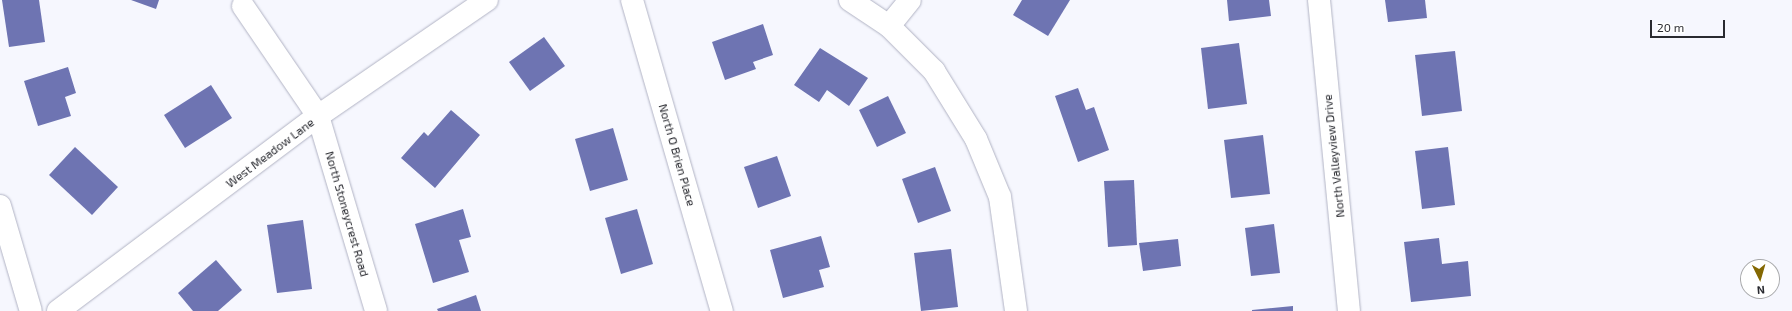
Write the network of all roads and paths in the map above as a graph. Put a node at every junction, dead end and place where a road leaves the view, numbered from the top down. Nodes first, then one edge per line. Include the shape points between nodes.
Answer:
1 (486, 0) edge
2 (632, 0) edge
3 (850, 0) edge
4 (910, 0) edge
5 (1319, 0) edge
6 (242, 6) dead end
7 (889, 26) junction
8 (318, 116) junction
9 (0, 206) edge
10 (32, 311) edge
11 (58, 311) edge
12 (376, 311) edge
13 (722, 311) edge
14 (1016, 311) edge
15 (1349, 311) edge

1 - 8 street, West Meadow Lane
2 - 13 street, North O Brien Place
3 - 7 street
4 - 7 street
5 - 15 street, North Valleyview Drive
6 - 8 street, North Stoneycrest Road
7 - 14 street via 934,71 976,139 1000,197
8 - 11 street, West Meadow Lane
8 - 12 street, North Stoneycrest Road
9 - 10 street

